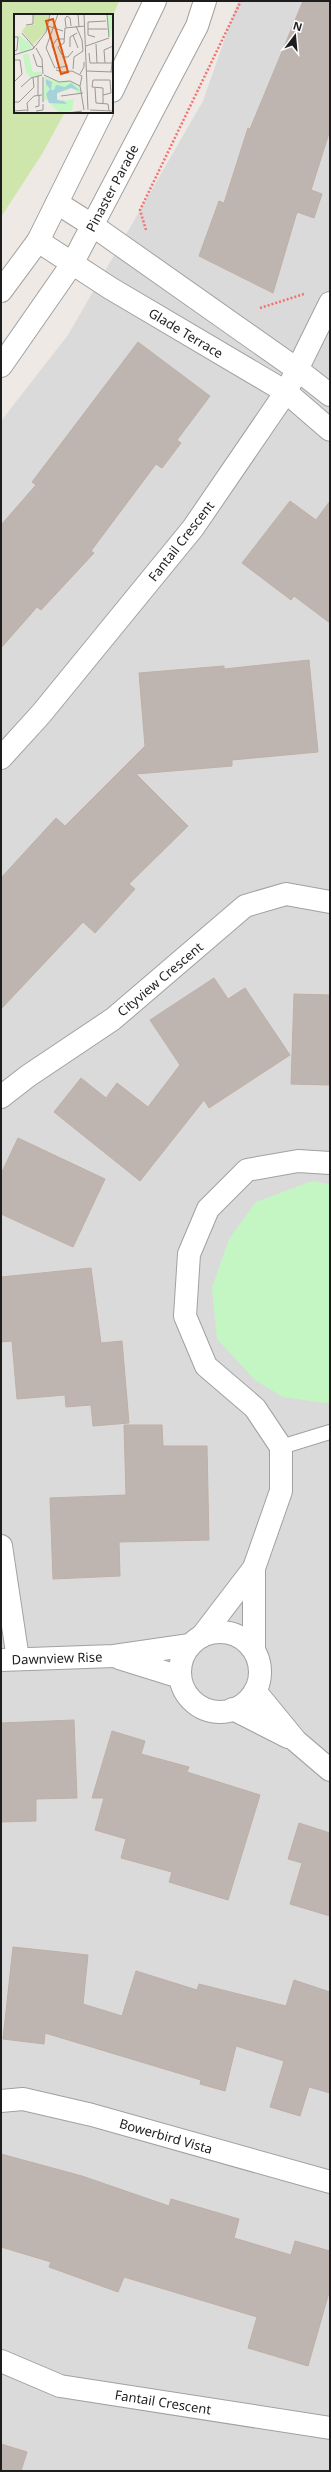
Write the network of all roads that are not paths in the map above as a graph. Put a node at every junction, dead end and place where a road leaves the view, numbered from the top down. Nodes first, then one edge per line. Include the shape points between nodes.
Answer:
1 (155, 1) edge
2 (205, 1) edge
3 (113, 89) edge
4 (102, 113) edge
5 (57, 203) junction
6 (92, 225) junction
7 (38, 241) junction
8 (72, 264) junction
9 (1, 291) edge
10 (329, 306) edge
11 (1, 366) edge
12 (298, 370) junction
13 (286, 392) junction
14 (330, 395) edge
15 (330, 430) edge
16 (1, 758) edge
17 (330, 902) edge
18 (1, 1097) edge
19 (330, 1163) edge
20 (330, 1432) edge
21 (281, 1447) junction
22 (1, 1546) edge
23 (254, 1568) junction
24 (196, 1640) junction
25 (254, 1650) junction
26 (114, 1656) junction
27 (9, 1660) edge
28 (180, 1677) junction
29 (255, 1691) junction
30 (234, 1709) junction
31 (296, 1741) junction
32 (330, 1770) edge
33 (1, 2101) edge
34 (330, 2182) edge
35 (1, 2361) edge
36 (330, 2428) edge

1 - 3 street
2 - 6 street, Pinaster Parade via 197,26
4 - 5 street
5 - 6 street
5 - 7 street
6 - 8 street, Pinaster Parade
6 - 12 street
7 - 8 street, Glade Terrace
7 - 9 street
8 - 11 street, Pinaster Parade
8 - 13 street, Glade Terrace
10 - 12 street, Fantail Crescent
12 - 13 street, Fantail Crescent
12 - 14 street
13 - 15 street, Glade Terrace
13 - 16 street, Fantail Crescent via 193,528 41,714
17 - 18 street, Cityview Crescent via 286,894 245,906 113,1018
19 - 21 street via 298,1161 247,1170 208,1209 189,1254 185,1316 206,1366 254,1408
20 - 21 lane
21 - 23 street via 281,1491
22 - 27 street
23 - 24 street
23 - 25 street
24 - 25 street via 216,1632 230,1633
24 - 26 street, Dawnview Rise
24 - 28 street via 181,1660
25 - 29 street via 259,1664
26 - 27 street, Dawnview Rise
26 - 28 street, Dawnview Rise
28 - 30 street via 184,1690 193,1701 205,1709 219,1712
29 - 30 street via 246,1702
29 - 31 street
30 - 31 street
31 - 32 street
33 - 34 street, Bowerbird Vista via 23,2099 92,2115
35 - 36 street, Fantail Crescent via 60,2386

